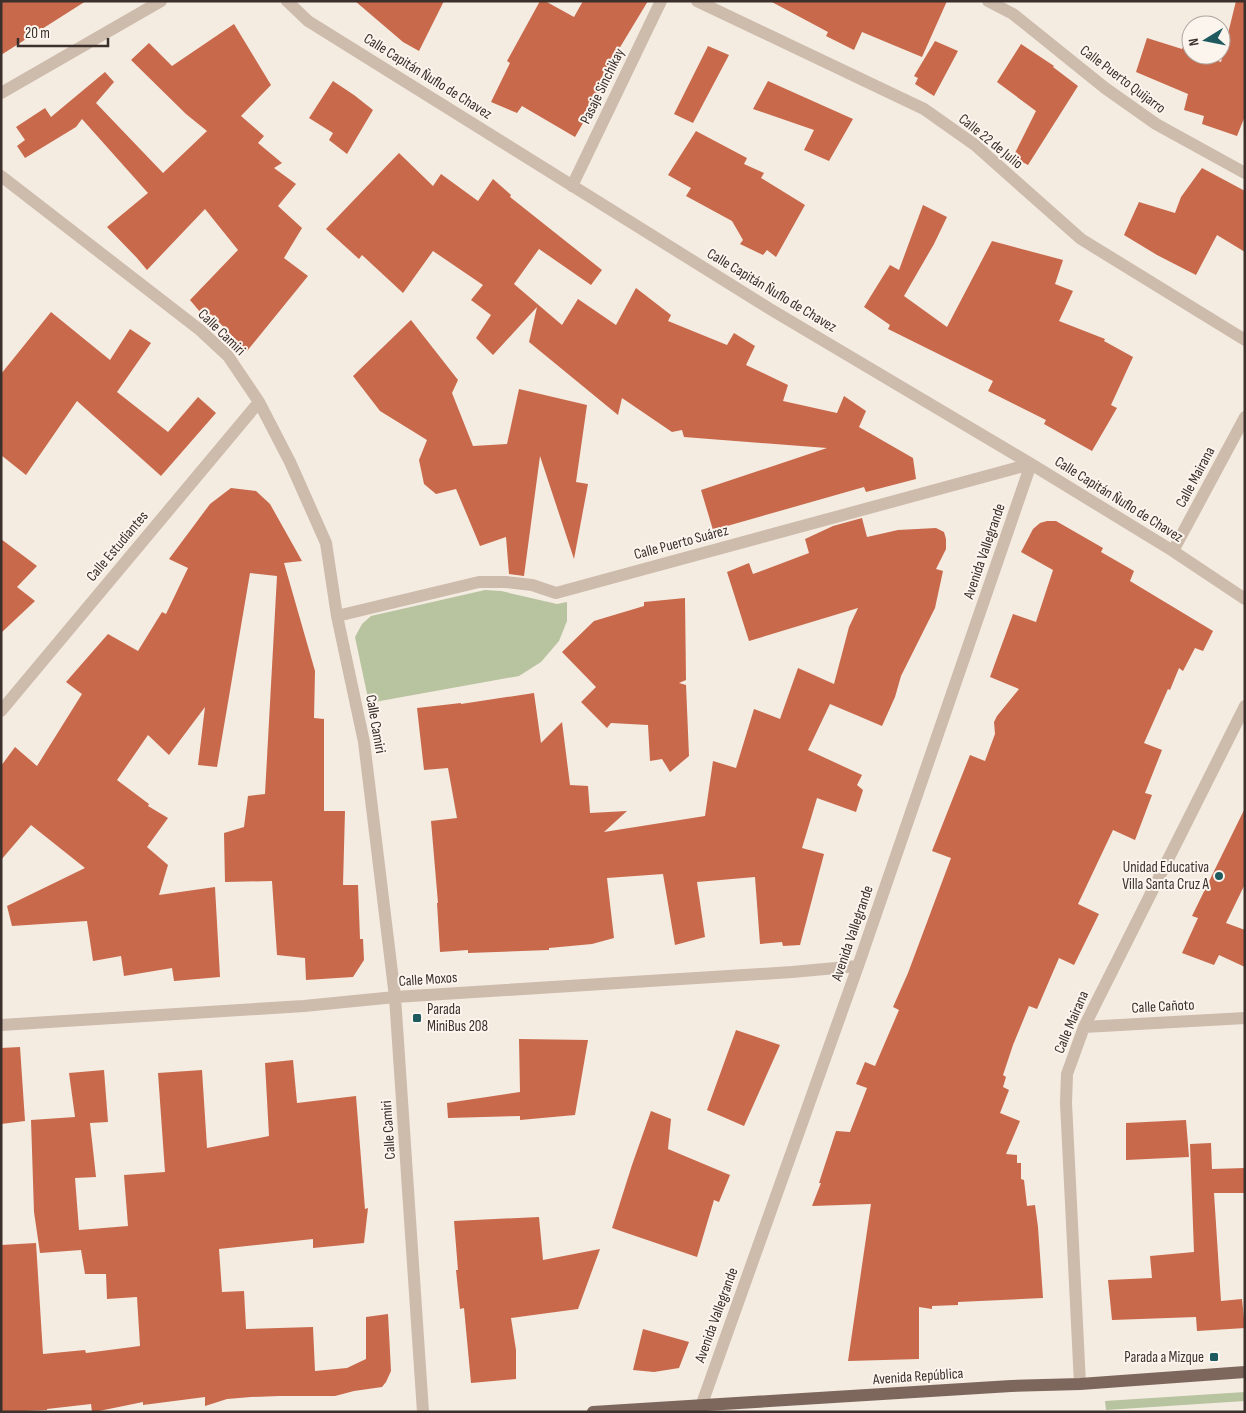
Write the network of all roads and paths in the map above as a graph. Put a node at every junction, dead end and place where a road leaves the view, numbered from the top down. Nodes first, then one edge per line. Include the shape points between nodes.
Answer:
1 (161, 1) edge
2 (287, 1) edge
3 (662, 1) edge
4 (697, 1) edge
5 (988, 1) edge
6 (1, 93) edge
7 (1245, 173) edge
8 (1, 176) edge
9 (572, 186) junction
10 (1245, 340) edge
11 (259, 402) junction
12 (1245, 417) edge
13 (1031, 464) junction
14 (1173, 552) junction
15 (1245, 599) edge
16 (337, 616) junction
17 (3, 704) edge
18 (1245, 706) edge
19 (858, 966) junction
20 (395, 997) junction
21 (1245, 1018) edge
22 (1, 1025) edge
23 (1084, 1027) junction
24 (1245, 1372) edge
25 (1080, 1384) junction
26 (700, 1409) edge
27 (423, 1412) edge
28 (592, 1412) edge

1 - 6 street
2 - 9 street, Calle Capitán Ñuflo de Chavez via 308,21
3 - 9 street, Pasaje Sinchikay
4 - 10 street, Calle 22 de Julio via 924,109 975,145 1081,239
5 - 7 street, Calle Puerto Quijarro via 1013,14 1105,88 1156,124
8 - 11 street, Calle Camiri via 200,330 228,356
9 - 13 street, Calle Capitán Ñuflo de Chavez
11 - 16 street, Calle Camiri via 326,543
11 - 17 street, Calle Estudiantes
12 - 14 street, Calle Mairana
13 - 14 street, Calle Capitán Ñuflo de Chavez
13 - 16 street, Calle Puerto Suárez via 556,593 532,584 480,582
13 - 19 street, Avenida Vallegrande
14 - 15 street, Calle Capitán Ñuflo de Chavez
16 - 20 street, Calle Camiri via 364,742
18 - 23 street, Calle Mairana
19 - 20 street, Calle Moxos
19 - 26 street, Avenida Vallegrande
20 - 22 street, Calle Moxos via 304,1006
20 - 27 street, Calle Camiri
21 - 23 street, Calle Cañoto
23 - 25 street, Calle Mairana via 1067,1074 1066,1103
24 - 25 main road, Avenida República
25 - 26 main road, Avenida República via 1011,1386
26 - 28 main road, Avenida República

